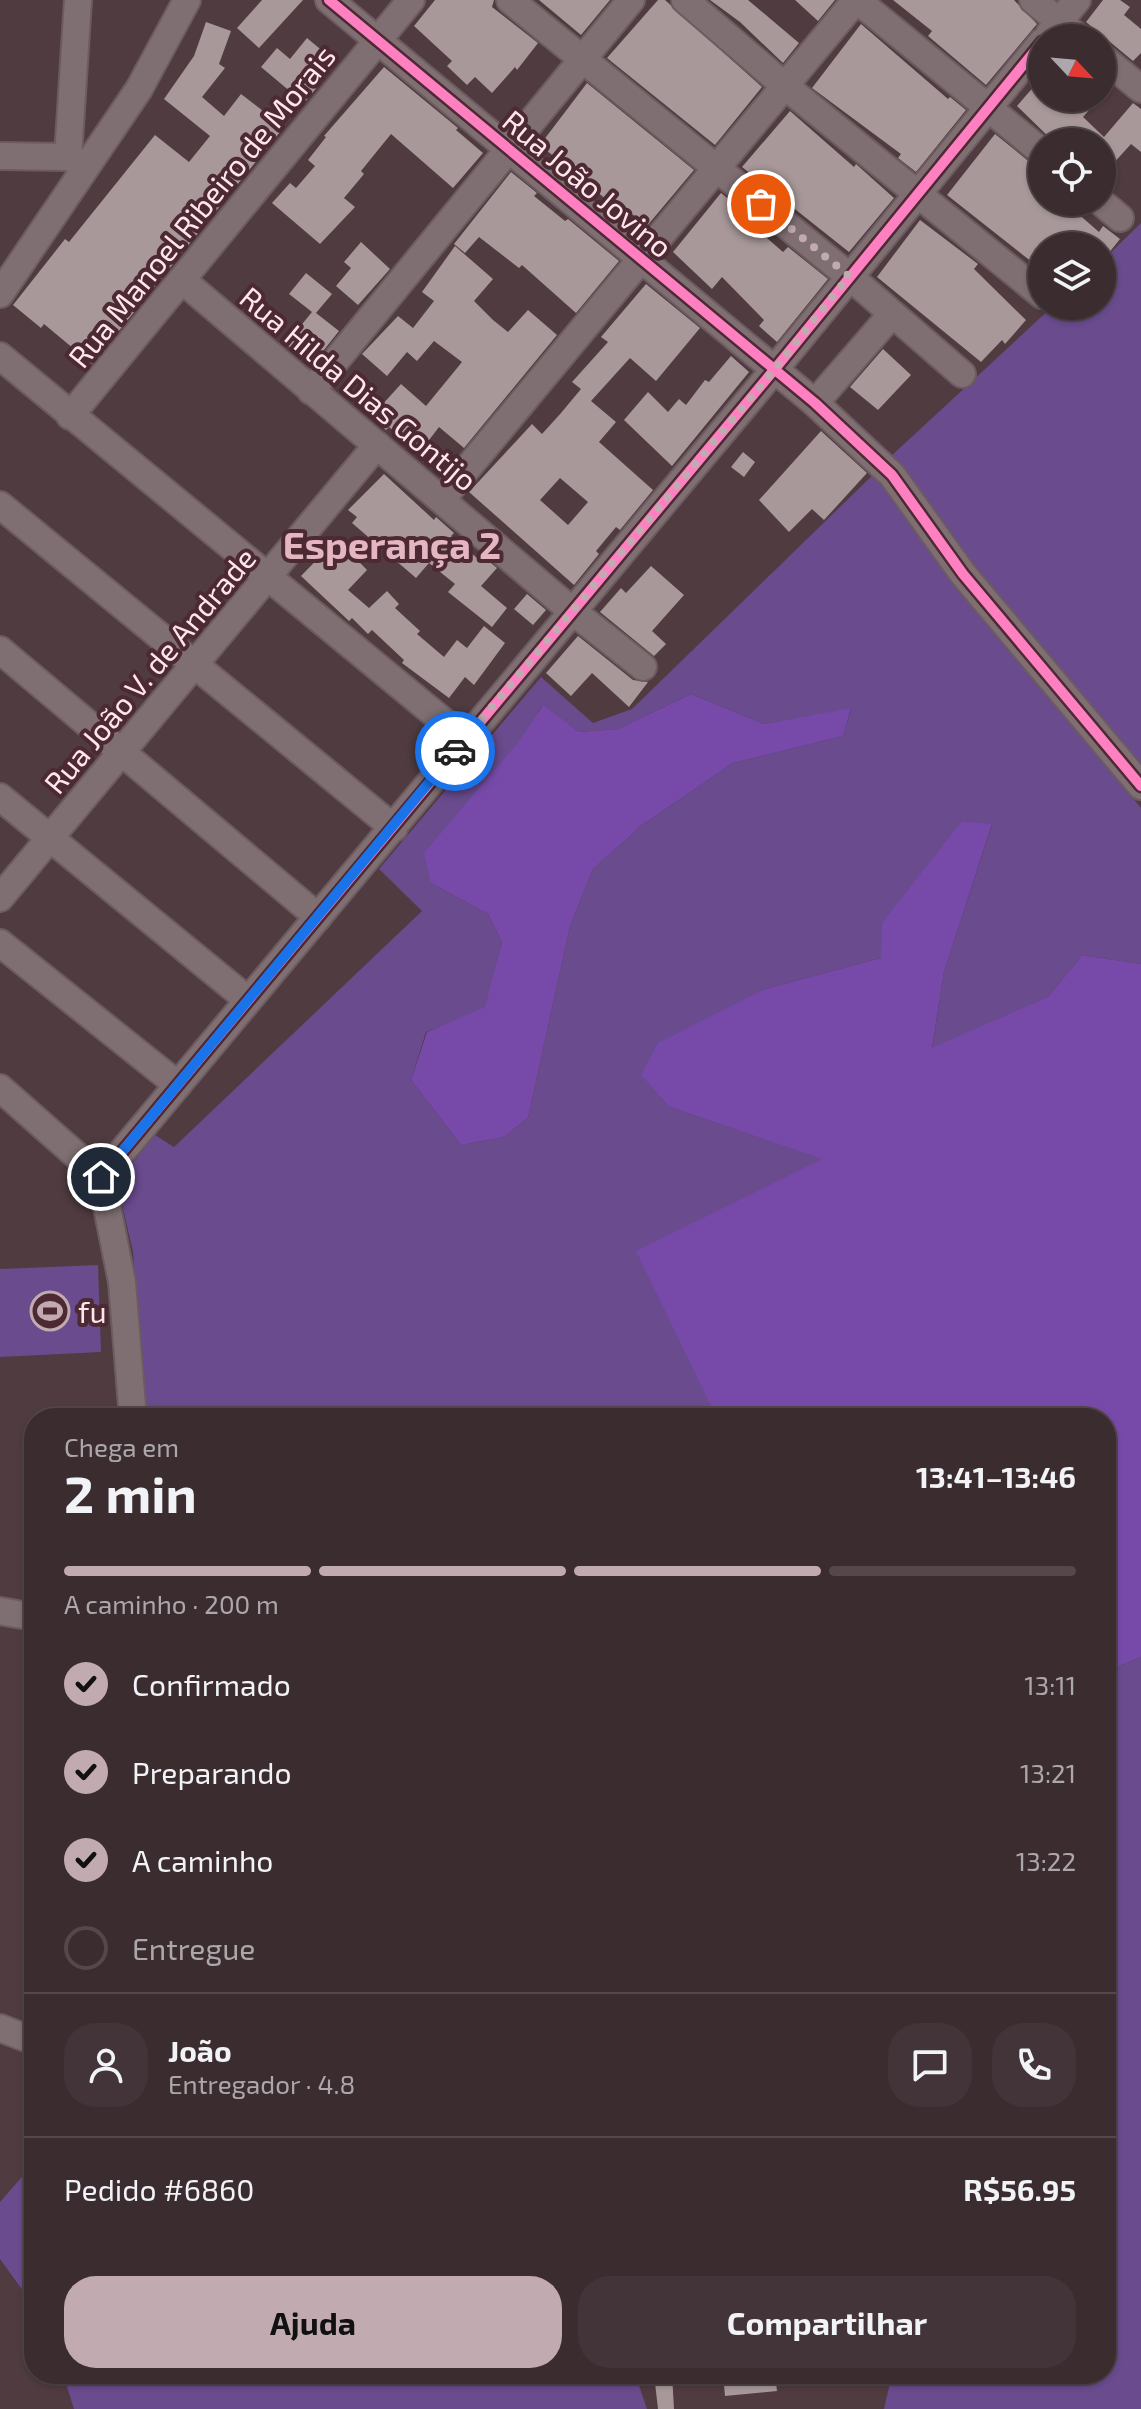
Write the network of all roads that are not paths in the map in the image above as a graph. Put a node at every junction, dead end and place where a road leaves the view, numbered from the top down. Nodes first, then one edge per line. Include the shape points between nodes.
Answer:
1 (78, 0) edge
2 (187, 0) edge
3 (329, 0) edge
4 (411, 0) edge
5 (510, 0) edge
6 (631, 0) edge
7 (685, 0) edge
8 (856, 0) edge
9 (1033, 0) edge
10 (1077, 0) edge
11 (1049, 24) edge
12 (1063, 24) edge
13 (378, 39) junction
14 (582, 60) junction
15 (1028, 65) edge
16 (1116, 68) edge
17 (785, 86) junction
18 (1141, 89) edge
19 (989, 107) junction
20 (1028, 140) edge
21 (510, 149) junction
22 (0, 156) edge
23 (78, 161) junction
24 (718, 168) junction
25 (918, 192) junction
26 (640, 258) junction
27 (849, 276) junction
28 (182, 280) junction
29 (1028, 283) edge
30 (0, 294) edge
31 (892, 314) junction
32 (0, 356) edge
33 (774, 370) junction
34 (962, 374) dead end
35 (311, 391) junction
36 (815, 403) junction
37 (70, 416) junction
38 (377, 445) junction
39 (442, 499) junction
40 (0, 505) edge
41 (268, 578) junction
42 (571, 610) junction
43 (0, 650) edge
44 (195, 666) junction
45 (643, 667) dead end
46 (465, 739) junction
47 (122, 753) junction
48 (1141, 786) edge
49 (0, 797) edge
50 (394, 828) junction
51 (50, 839) junction
52 (0, 898) edge
53 (318, 917) junction
54 (0, 943) edge
55 (248, 1000) junction
56 (178, 1085) junction
57 (0, 1088) edge
58 (101, 1177) junction
59 (132, 1408) edge
60 (0, 1611) edge
61 (24, 1615) edge
62 (0, 2028) edge
63 (24, 2037) edge

1 - 23 street
2 - 23 street via 139,89
3 - 13 street, Rua João Jovino
4 - 13 street, Rua Manoel Ribeiro de Morais
5 - 14 street
6 - 14 street
7 - 17 street
8 - 17 street
8 - 19 street
9 - 11 street
10 - 12 street
13 - 21 street, Rua João Jovino
13 - 28 street, Rua Manoel Ribeiro de Morais
14 - 21 street
14 - 24 street
15 - 19 street
16 - 18 street
17 - 24 street
17 - 25 street
19 - 20 street
19 - 25 street
21 - 26 street, Rua João Jovino
21 - 35 street
22 - 23 street
23 - 30 street
24 - 26 street
24 - 27 street
25 - 27 street
25 - 29 street
26 - 33 street, Rua João Jovino
26 - 39 street
27 - 31 street
27 - 33 street
28 - 35 street, Rua Hilda Dias Gontijo
28 - 37 street, Rua Manoel Ribeiro de Morais
31 - 34 street
31 - 36 street
32 - 37 street
33 - 36 street, Rua João Jovino
33 - 42 street
35 - 38 street, Rua Hilda Dias Gontijo
36 - 48 street, Rua João Jovino via 892,475 963,574
37 - 41 street
38 - 39 street, Rua Hilda Dias Gontijo
38 - 41 street, Rua João V. de Andrade
39 - 42 street, Rua Hilda Dias Gontijo
40 - 44 street
41 - 44 street, Rua João V. de Andrade
41 - 46 street
42 - 45 street, Rua Hilda Dias Gontijo
42 - 46 street
43 - 47 street
44 - 47 street, Rua João V. de Andrade
44 - 50 street
46 - 50 street
47 - 51 street, Rua João V. de Andrade
47 - 53 street
49 - 51 street
50 - 53 street
51 - 52 street, Rua João V. de Andrade
51 - 55 street
53 - 55 street
54 - 56 street
55 - 56 street
56 - 58 street
57 - 58 street
58 - 59 street via 122,1282
60 - 61 street
62 - 63 street

